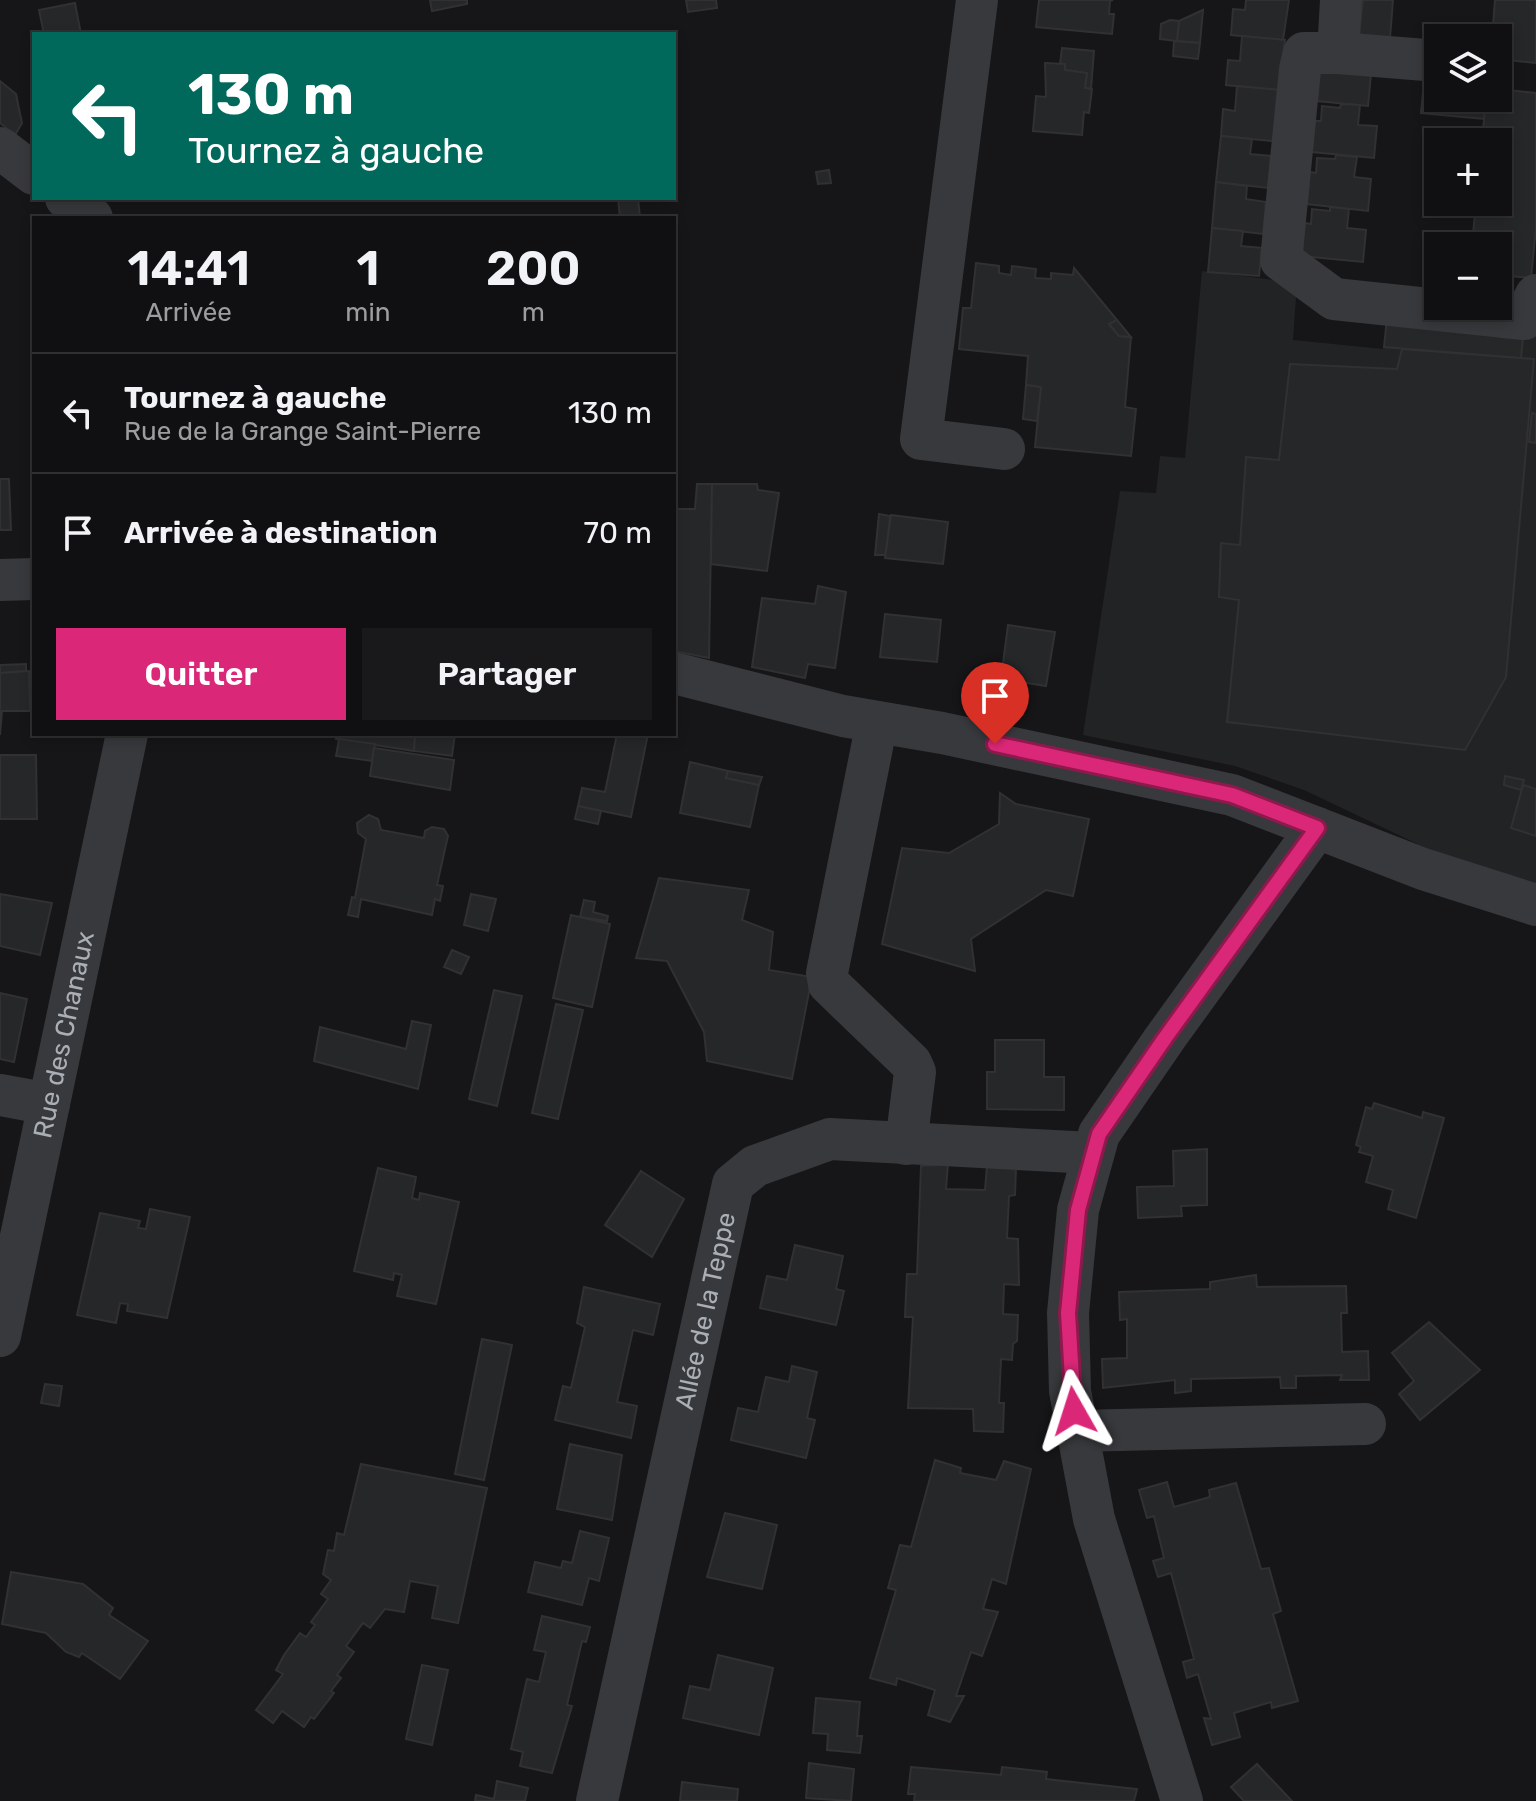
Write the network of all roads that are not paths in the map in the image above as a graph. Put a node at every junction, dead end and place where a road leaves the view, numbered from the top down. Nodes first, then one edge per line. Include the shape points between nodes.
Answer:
1 (977, 0) edge
2 (1341, 0) edge
3 (1338, 53) junction
4 (1424, 60) edge
5 (0, 148) edge
6 (32, 172) edge
7 (69, 200) edge
8 (89, 216) edge
9 (1530, 307) edge
10 (1004, 449) dead end
11 (32, 579) edge
12 (0, 580) edge
13 (676, 674) edge
14 (877, 722) junction
15 (127, 736) edge
16 (1317, 828) junction
17 (1536, 905) edge
18 (0, 1095) edge
19 (49, 1104) junction
20 (906, 1144) junction
21 (1092, 1153) junction
22 (0, 1336) edge
23 (1365, 1424) dead end
24 (1078, 1431) junction
25 (597, 1801) edge
26 (1182, 1801) edge

1 - 10 street via 921,439
2 - 3 street
3 - 4 street
3 - 9 street via 1304,53 1281,260 1334,299
5 - 6 street
7 - 8 street
11 - 12 street
13 - 14 street
14 - 16 street via 1232,795
14 - 20 street via 827,973 829,984 911,1063 915,1072
15 - 19 street, Rue des Chanaux
16 - 17 street
16 - 21 street via 1165,1038 1099,1134
18 - 19 street
19 - 22 street, Rue des Chanaux
20 - 21 street, Allée de la Teppe
20 - 25 street, Allée de la Teppe via 830,1139 755,1166 733,1184
21 - 24 street via 1078,1210 1068,1313 1070,1391
23 - 24 street
24 - 26 street via 1094,1519

